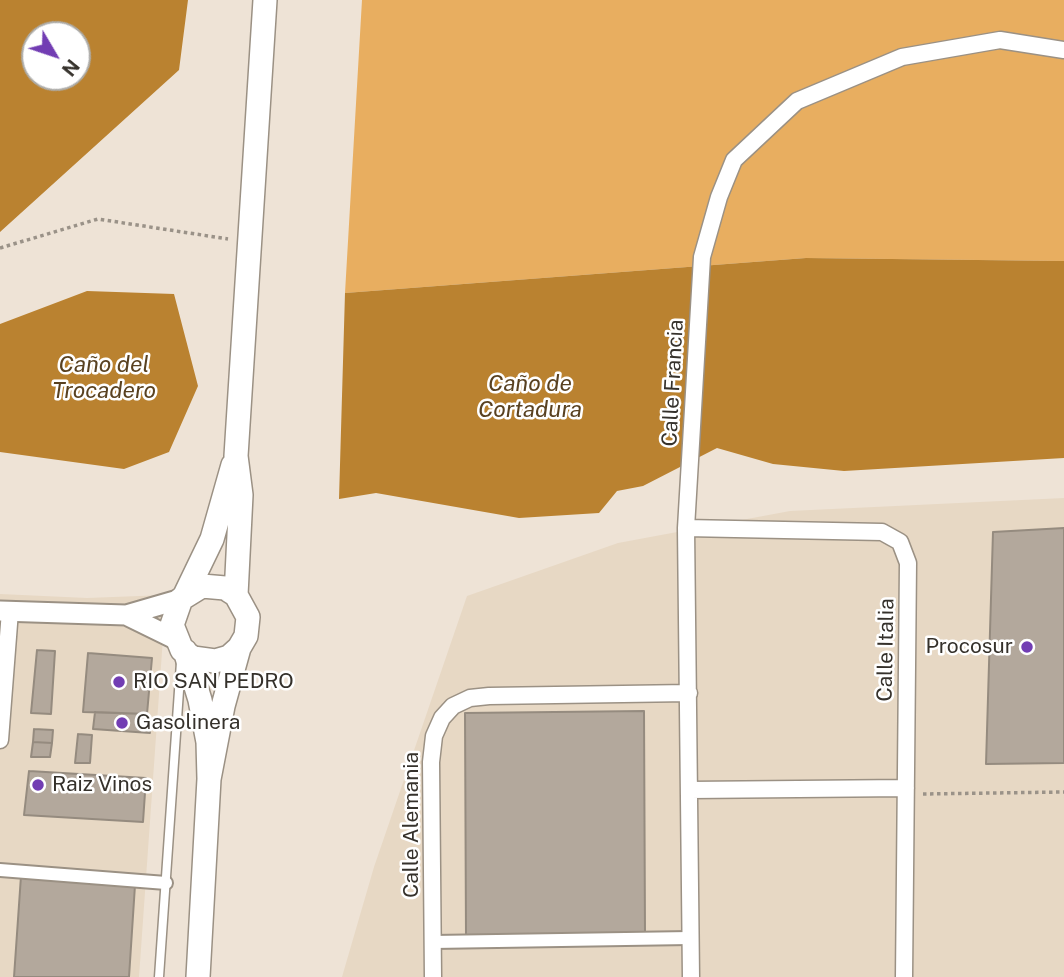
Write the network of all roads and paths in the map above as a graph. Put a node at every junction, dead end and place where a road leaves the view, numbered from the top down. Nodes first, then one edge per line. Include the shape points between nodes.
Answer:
1 (265, 0) edge
2 (1064, 50) edge
3 (248, 242) junction
4 (0, 248) edge
5 (236, 456) junction
6 (686, 528) junction
7 (236, 595) junction
8 (183, 597) junction
9 (5, 611) edge
10 (126, 615) junction
11 (181, 647) junction
12 (239, 648) junction
13 (689, 693) junction
14 (0, 740) edge
15 (209, 779) junction
16 (690, 790) junction
17 (905, 791) junction
18 (1064, 792) edge
19 (0, 870) edge
20 (166, 883) junction
21 (690, 938) junction
22 (433, 942) junction
23 (159, 977) edge
24 (198, 977) edge
25 (433, 977) edge
26 (691, 977) edge
27 (904, 977) edge

1 - 3 main road
2 - 6 street, Calle Francia via 1000,40 902,57 797,101 734,160 702,257
3 - 4 path via 98,219
3 - 5 main road
5 - 7 main road via 241,495
5 - 8 main road via 212,539
6 - 13 street, Calle Francia
6 - 17 street, Calle Italia via 882,532 900,542 908,563
7 - 8 main road via 215,585 202,586
7 - 12 main road via 248,617
8 - 10 street
8 - 11 main road via 172,625
9 - 10 street
9 - 14 street
10 - 11 street
11 - 12 main road via 193,658 215,662
11 - 15 main road via 200,700
11 - 20 lane
12 - 15 main road
13 - 16 street, Calle Francia
13 - 22 street, Calle Alemania via 489,696 453,706 434,736 431,762
15 - 24 main road
16 - 17 street
16 - 21 street, Calle Francia
17 - 18 path
17 - 27 street, Calle Italia
19 - 20 street
20 - 23 lane
21 - 22 street
21 - 26 street, Calle Francia
22 - 25 street, Calle Alemania

